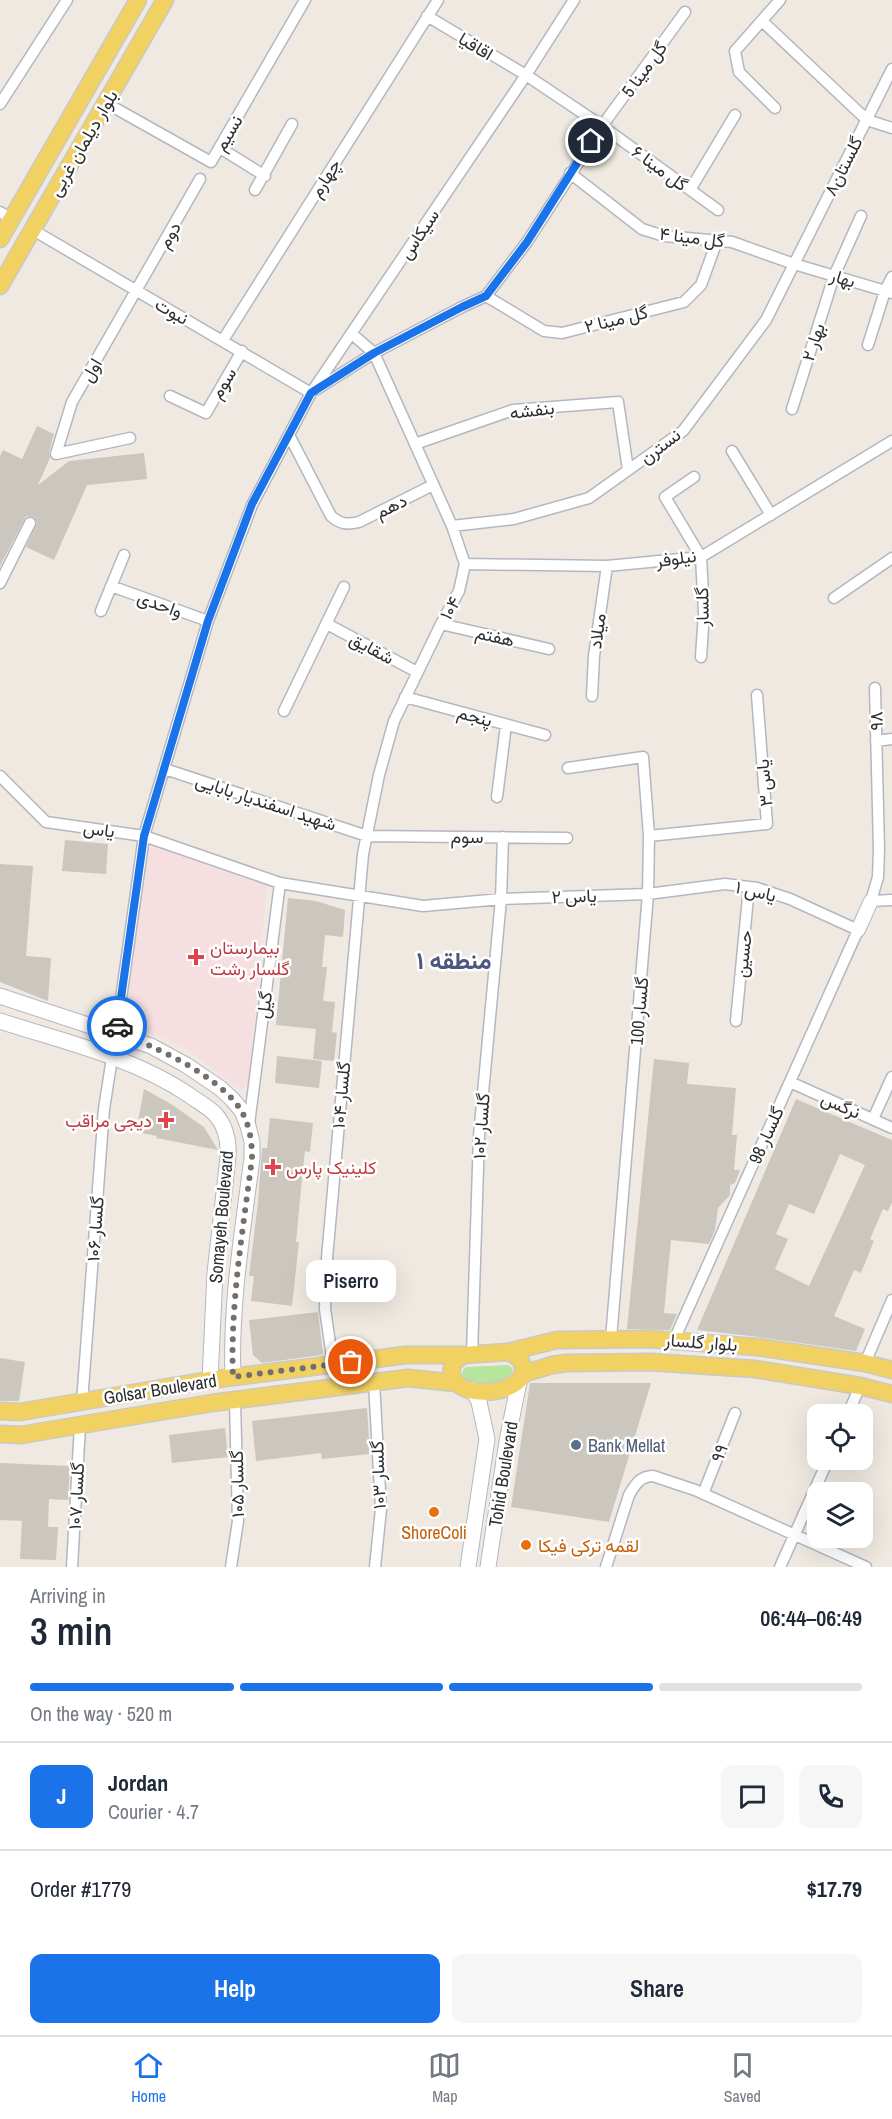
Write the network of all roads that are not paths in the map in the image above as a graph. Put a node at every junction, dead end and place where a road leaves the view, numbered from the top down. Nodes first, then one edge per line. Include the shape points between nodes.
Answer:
1 (67, 0) edge
2 (138, 0) edge
3 (165, 0) edge
4 (438, 0) edge
5 (574, 0) edge
6 (780, 0) edge
7 (300, 2) edge
8 (685, 12) dead end
9 (427, 16) junction
10 (126, 21) junction
11 (762, 21) junction
12 (146, 33) junction
13 (892, 69) edge
14 (526, 75) junction
15 (106, 103) junction
16 (0, 104) edge
17 (775, 108) dead end
18 (735, 115) dead end
19 (867, 120) junction
20 (292, 124) dead end
21 (602, 126) junction
22 (892, 128) edge
23 (220, 148) junction
24 (570, 173) junction
25 (265, 176) junction
26 (200, 179) dead end
27 (255, 190) dead end
28 (690, 190) junction
29 (717, 210) dead end
30 (6, 215) edge
31 (861, 216) dead end
32 (33, 230) junction
33 (0, 239) edge
34 (717, 241) junction
35 (794, 264) junction
36 (834, 276) junction
37 (892, 277) edge
38 (0, 286) edge
39 (137, 290) junction
40 (888, 292) edge
41 (486, 296) junction
42 (352, 333) junction
43 (223, 340) junction
44 (868, 345) dead end
45 (242, 351) junction
46 (374, 353) junction
47 (311, 393) junction
48 (170, 396) dead end
49 (792, 409) dead end
50 (289, 435) junction
51 (130, 438) dead end
52 (892, 441) edge
53 (415, 444) junction
54 (732, 451) dead end
55 (628, 470) junction
56 (694, 477) dead end
57 (433, 485) junction
58 (771, 514) junction
59 (30, 523) dead end
60 (452, 526) junction
61 (124, 555) dead end
62 (701, 557) junction
63 (892, 558) edge
64 (465, 564) junction
65 (607, 566) junction
66 (0, 583) edge
67 (111, 586) junction
68 (344, 586) dead end
69 (834, 598) dead end
70 (101, 611) dead end
71 (208, 621) junction
72 (327, 624) junction
73 (441, 624) junction
74 (549, 649) dead end
75 (701, 657) dead end
76 (417, 672) junction
77 (875, 688) dead end
78 (757, 695) dead end
79 (592, 696) dead end
80 (405, 697) junction
81 (284, 711) dead end
82 (506, 724) junction
83 (545, 735) dead end
84 (892, 739) edge
85 (876, 741) junction
86 (568, 768) dead end
87 (165, 769) junction
88 (0, 776) edge
89 (497, 797) dead end
90 (144, 836) junction
91 (367, 836) junction
92 (503, 837) junction
93 (649, 837) junction
94 (567, 838) dead end
95 (280, 884) junction
96 (749, 887) junction
97 (648, 894) junction
98 (359, 897) junction
99 (501, 899) junction
100 (892, 900) edge
101 (871, 901) junction
102 (858, 930) junction
103 (4, 998) edge
104 (736, 1021) dead end
105 (0, 1025) edge
106 (116, 1034) junction
107 (112, 1058) junction
108 (892, 1077) edge
109 (790, 1082) junction
110 (873, 1119) junction
111 (248, 1126) junction
112 (892, 1128) edge
113 (892, 1300) edge
114 (611, 1339) junction
115 (674, 1340) junction
116 (508, 1352) junction
117 (467, 1354) junction
118 (865, 1363) junction
119 (333, 1364) junction
120 (892, 1370) edge
121 (233, 1377) junction
122 (521, 1378) junction
123 (210, 1380) junction
124 (374, 1382) junction
125 (456, 1383) junction
126 (860, 1386) junction
127 (474, 1390) junction
128 (892, 1394) edge
129 (235, 1401) junction
130 (82, 1402) junction
131 (212, 1403) junction
132 (852, 1404) edge
133 (0, 1411) edge
134 (735, 1413) dead end
135 (80, 1425) junction
136 (0, 1434) edge
137 (823, 1470) edge
138 (704, 1494) junction
139 (794, 1535) junction
140 (72, 1567) edge
141 (231, 1567) edge
142 (375, 1567) edge
143 (468, 1567) edge
144 (488, 1567) edge
145 (606, 1567) edge
146 (780, 1567) edge
147 (866, 1567) edge

1 - 16 street
2 - 10 main road, بلوار دیلمان غربی
3 - 12 main road, بلوار دیلمان غربی
4 - 9 street, چهارم
5 - 14 street, سیکاس
6 - 11 street
7 - 23 street, نسیم
8 - 21 street, گل مینا 5
9 - 14 street, اقاقیا
9 - 43 street, چهارم
10 - 12 main road
10 - 30 main road, بلوار دیلمان غربی
11 - 17 street via 735,51 739,72
11 - 19 street
12 - 15 main road, بلوار دیلمان غربی
13 - 19 street, گلستان۸
14 - 21 street, اقاقیا
14 - 42 street, سیکاس
15 - 23 street, نسیم via 211,162
15 - 32 main road, بلوار دیلمان غربی
18 - 28 street
19 - 22 street
19 - 35 street, گلستان۸
20 - 25 street
21 - 24 street, گل مینا 5
21 - 28 street, گل مینا ۶
23 - 25 street
24 - 34 street, گل مینا ۴ via 642,229 664,236
24 - 41 street, گل مینا 5 via 527,242
25 - 27 street
26 - 39 street, دوم
28 - 29 street, گل مینا ۶
30 - 33 main road, بلوار دیلمان غربی
31 - 36 street, بهار ۲
32 - 38 main road, بلوار دیلمان غربی
32 - 39 street, نبوت
34 - 35 street, گل مینا ۴ via 732,242
34 - 41 street, گل مینا ۲ via 701,285 684,302 562,333 544,331
35 - 36 street, بهار
35 - 55 street, نسترن via 766,320 683,431
36 - 40 street, بهار
36 - 49 street, بهار ۲
37 - 40 street
39 - 43 street, نبوت
39 - 51 street, اول via 72,402 56,454
40 - 44 street
41 - 46 street
42 - 46 street
42 - 47 street, سیکاس
43 - 45 street, نبوت
45 - 47 street, نبوت
45 - 48 street, سوم via 206,413
46 - 47 street
46 - 53 street
47 - 50 street, سیکاس
50 - 57 street, دهم via 331,516 338,522 359,522
50 - 71 street, سیکاس via 252,504
52 - 58 street, نیلوفر
53 - 55 street, بنفشه via 513,410 618,402
53 - 57 street
54 - 58 street
55 - 60 street, نسترن via 589,498 514,519
56 - 62 street via 665,497
57 - 60 street
58 - 62 street, نیلوفر
59 - 66 street
60 - 64 street
61 - 67 street
62 - 65 street, نیلوفر
62 - 75 street, گلسار
63 - 69 street
64 - 65 street, نیلوفر
64 - 73 street, ۱۰۴ via 459,591
65 - 79 street, میلاد
67 - 70 street
67 - 71 street, واحدی
68 - 72 street
71 - 87 street, سیکاس
72 - 76 street, شقایق
72 - 81 street
73 - 74 street, هفتم
73 - 76 street, ۱۰۴
76 - 80 street, ۱۰۴
77 - 85 street, ۹۸
78 - 93 street, یاس ۳ via 768,824
80 - 82 street, پنجم
80 - 91 street, ۱۰۴ via 394,721
82 - 83 street, پنجم
82 - 89 street
84 - 85 street
85 - 101 street, ۹۸ via 879,849 878,877
86 - 93 street, گلسار 100 via 643,757
87 - 90 street, سیکاس
87 - 91 street, شهید اسفندیار بابایی
88 - 90 street, یاس via 46,822
90 - 95 street, یاس
90 - 106 street, سیکاس
91 - 92 street, سوم
91 - 98 street, ۱۰۴
92 - 94 street, سوم
92 - 99 street, گلسار ۱۰۲
93 - 97 street, گلسار 100
95 - 98 street
95 - 111 street, گیل
96 - 97 street, یاس ۱ via 726,884
96 - 102 street, یاس ۱ via 790,899
96 - 104 street, حسین
97 - 99 street, یاس ۲
97 - 114 street, گلسار 100
98 - 99 street, یاس ۲ via 423,906
98 - 119 street, گلسار ۱۰۴ via 327,1258 325,1309
99 - 117 street, گلسار ۱۰۲ via 479,1136
100 - 101 street
101 - 102 street, ۹۸
102 - 109 street, گلسار 98
103 - 105 main road
103 - 106 main road, Somayeh Boulevard
105 - 107 main road, Somayeh Boulevard
106 - 107 main road
106 - 111 main road, Somayeh Boulevard via 151,1046 220,1088 242,1111
107 - 123 main road, Somayeh Boulevard via 141,1067 174,1085 215,1114 226,1133 228,1156 215,1273
107 - 130 street, گلسار ۱۰۶ via 104,1109
108 - 110 street
109 - 110 street, نرگس
109 - 115 street, گلسار 98
110 - 112 street, نرگس
111 - 121 main road, Somayeh Boulevard via 252,1158 238,1276
113 - 118 street
114 - 115 main road, بلوار گلسار
114 - 116 main road, بلوار گلسار via 557,1340
115 - 118 main road, بلوار گلسار via 758,1347
116 - 117 main road, بلوار گلسار
116 - 122 main road via 520,1359
117 - 119 main road, Golsar Boulevard via 406,1355
117 - 125 main road via 453,1363
118 - 120 main road, بلوار گلسار
119 - 121 main road, Golsar Boulevard
121 - 123 main road, Golsar Boulevard
121 - 129 main road
122 - 126 main road, بلوار گلسار via 567,1363 650,1362 755,1369
122 - 127 main road, بلوار گلسار via 503,1389
122 - 144 main road, Tohid Boulevard
123 - 130 main road, Golsar Boulevard
123 - 131 main road
124 - 125 main road, Golsar Boulevard via 408,1378
124 - 129 main road, Golsar Boulevard
124 - 142 street, گلسار ۱۰۳ via 381,1509
125 - 127 main road, Golsar Boulevard
126 - 128 main road, بلوار گلسار
126 - 132 street
127 - 143 main road, Tohid Boulevard via 487,1439
129 - 131 main road, Golsar Boulevard
129 - 141 street, گلسار ۱۰۵ via 238,1521
130 - 133 main road, Golsar Boulevard via 20,1412
131 - 135 main road, Golsar Boulevard
134 - 138 street, ۹۹
135 - 136 main road, Golsar Boulevard via 21,1435
135 - 140 street, گلسار ۱۰۷
137 - 139 street
138 - 139 street
138 - 145 street via 653,1476 641,1479 628,1495
139 - 146 street
139 - 147 street

